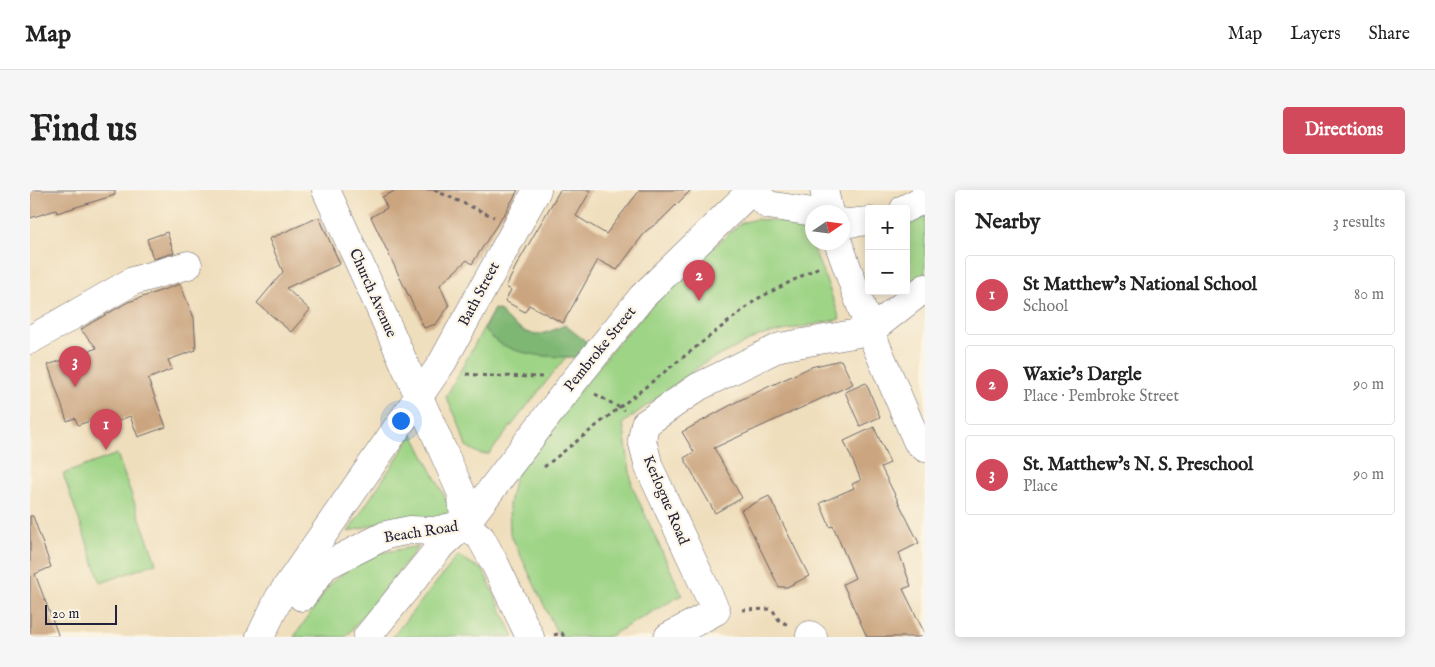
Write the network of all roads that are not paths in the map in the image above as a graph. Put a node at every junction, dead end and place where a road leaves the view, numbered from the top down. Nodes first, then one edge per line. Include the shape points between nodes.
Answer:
1 (326, 190) edge
2 (537, 190) edge
3 (752, 190) edge
4 (824, 190) edge
5 (925, 196) edge
6 (827, 205) edge
7 (910, 206) edge
8 (805, 211) edge
9 (865, 221) edge
10 (850, 223) edge
11 (840, 250) edge
12 (188, 265) dead end
13 (925, 288) edge
14 (870, 331) junction
15 (30, 340) edge
16 (418, 396) junction
17 (925, 448) edge
18 (465, 524) junction
19 (541, 636) edge
20 (260, 637) edge
21 (274, 637) edge
22 (367, 637) edge
23 (668, 637) edge

1 - 16 main road, Church Avenue
2 - 16 main road, Bath Street via 442,363
3 - 8 main road via 768,205
3 - 18 main road, Pembroke Street via 642,297
4 - 6 main road
5 - 7 main road
9 - 10 main road
11 - 14 main road
12 - 15 main road via 133,281
13 - 14 main road, Kerlogue Road
14 - 17 main road via 917,441
14 - 23 main road, Kerlogue Road via 780,348 698,386 645,424 642,440 649,467 716,611
16 - 18 main road, Church Avenue via 461,492
16 - 20 main road via 279,598
18 - 19 main road via 481,538
18 - 21 main road, Beach Road via 434,531 410,530 386,535 325,566
18 - 22 main road, Beach Road via 439,548

